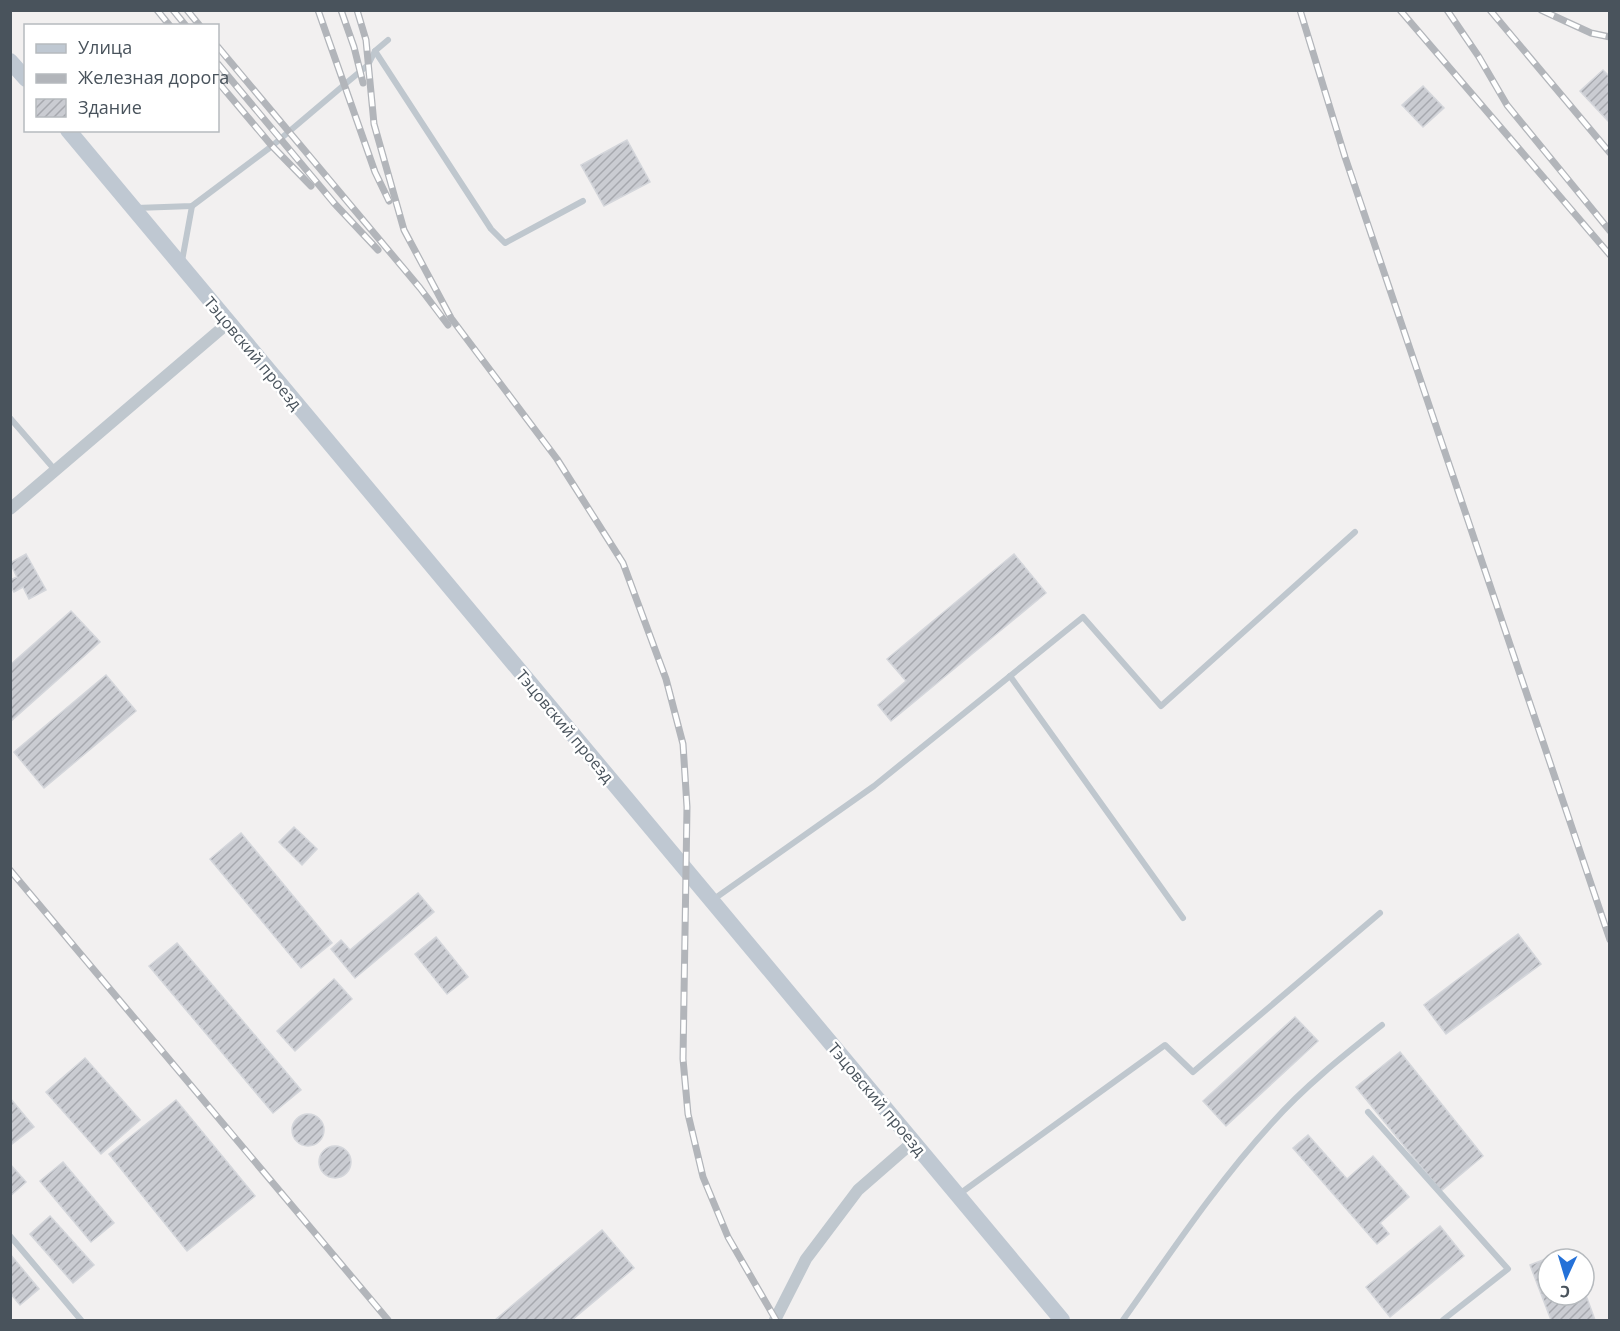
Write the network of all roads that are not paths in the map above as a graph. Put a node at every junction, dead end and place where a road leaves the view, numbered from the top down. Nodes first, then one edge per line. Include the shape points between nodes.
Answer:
1 (388, 40) dead end
2 (375, 51) junction
3 (10, 61) edge
4 (24, 77) edge
5 (70, 132) edge
6 (583, 201) dead end
7 (192, 206) junction
8 (133, 208) junction
9 (181, 266) junction
10 (228, 323) junction
11 (10, 418) edge
12 (54, 470) junction
13 (10, 509) edge
14 (1355, 532) dead end
15 (1010, 676) junction
16 (711, 901) junction
17 (1380, 913) dead end
18 (1183, 918) dead end
19 (1382, 1026) dead end
20 (1368, 1112) dead end
21 (913, 1142) junction
22 (957, 1195) junction
23 (10, 1236) edge
24 (81, 1320) edge
25 (775, 1320) edge
26 (1062, 1320) edge
27 (1123, 1320) edge
28 (1443, 1320) edge

1 - 2 lane
2 - 6 lane via 491,229 505,243
2 - 7 lane via 368,65 272,146
3 - 4 street
5 - 8 street, Тэцовский проезд
7 - 8 lane
7 - 9 lane
8 - 9 street, Тэцовский проезд
9 - 10 street, Тэцовский проезд
10 - 12 street
10 - 16 street, Тэцовский проезд
11 - 12 lane
12 - 13 street
14 - 15 lane via 1161,706 1083,617
15 - 16 lane via 874,786
15 - 18 lane
16 - 21 street, Тэцовский проезд
17 - 22 lane via 1193,1072 1165,1046
19 - 27 lane via 1316,1078 1272,1123 1210,1199
20 - 28 lane via 1508,1269
21 - 22 street, Тэцовский проезд
21 - 25 street via 858,1190 806,1259
22 - 26 street, Тэцовский проезд
23 - 24 lane

